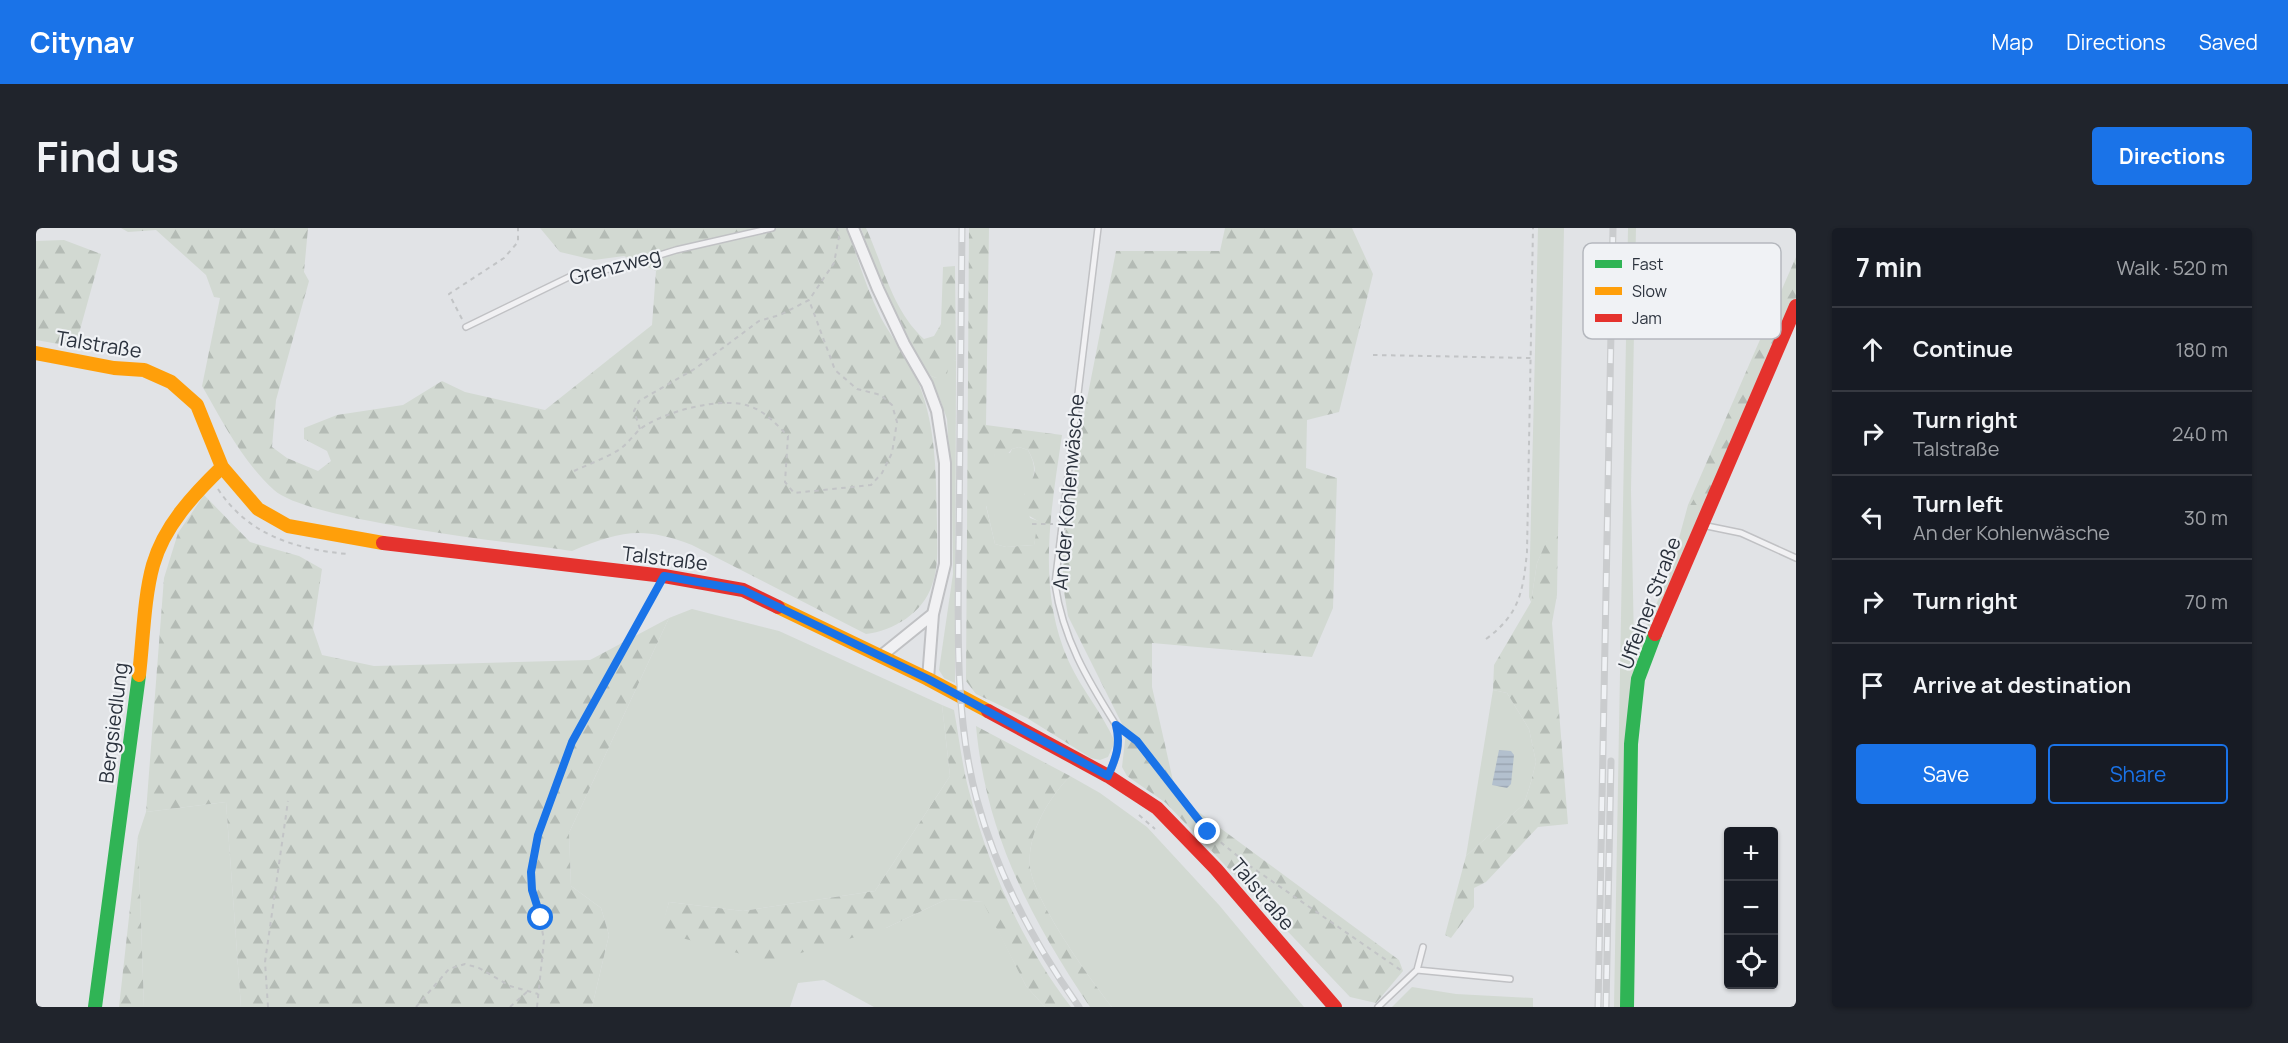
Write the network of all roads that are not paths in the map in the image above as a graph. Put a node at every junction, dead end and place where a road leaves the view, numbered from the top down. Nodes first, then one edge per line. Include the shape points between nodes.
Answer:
1 (771, 228) edge
2 (853, 228) edge
3 (1098, 228) edge
4 (1796, 306) edge
5 (466, 327) road end
6 (36, 353) edge
7 (222, 467) junction
8 (1701, 524) junction
9 (1796, 558) edge
10 (933, 614) junction
11 (881, 656) junction
12 (928, 679) junction
13 (1108, 776) junction
14 (1423, 946) dead end
15 (1417, 970) junction
16 (1510, 979) dead end
17 (96, 1007) edge
18 (1335, 1007) edge
19 (1378, 1007) edge
20 (1627, 1007) edge

1 - 5 lane, Grenzweg via 568,277
2 - 10 street via 937,411 945,463 945,564
3 - 13 lane, An der Kohlenwäsche via 1055,584 1060,616 1072,648 1116,725 1118,752
4 - 8 street, Uffelner Straße
6 - 7 street, Talstraße via 144,370 171,382 197,405
7 - 11 street, Talstraße via 258,509 288,526 363,541 664,576 743,590
7 - 17 street, Bergsiedlung via 188,499 161,542 153,565
8 - 9 lane via 1741,533
8 - 20 street, Uffelner Straße via 1638,679 1631,744
10 - 11 street
10 - 12 street
11 - 12 street, Talstraße
12 - 13 street, Talstraße
13 - 18 street, Talstraße via 1157,808 1181,831
14 - 15 lane
15 - 16 lane
15 - 19 lane

